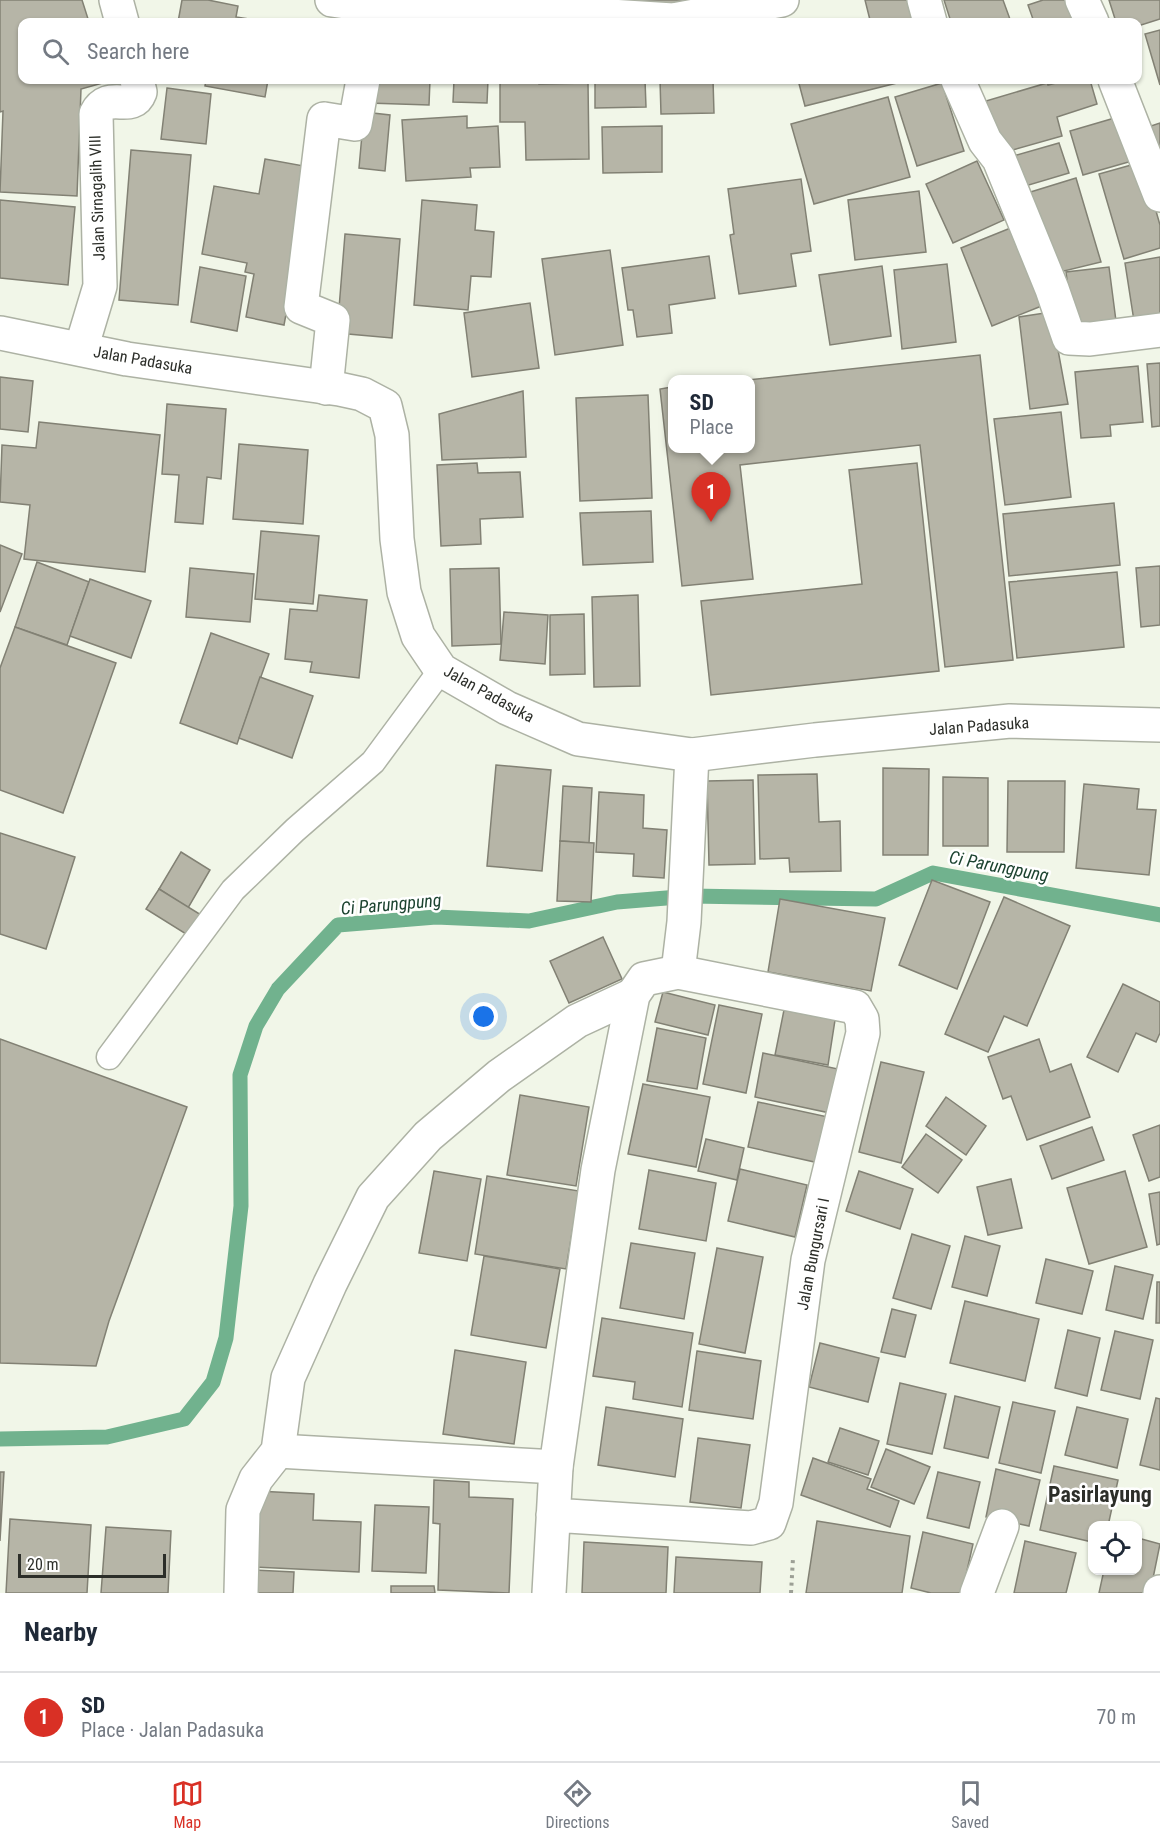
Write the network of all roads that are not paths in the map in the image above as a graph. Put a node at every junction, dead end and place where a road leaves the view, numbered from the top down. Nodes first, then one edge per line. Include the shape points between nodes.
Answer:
1 (116, 0) edge
2 (332, 0) edge
3 (782, 0) edge
4 (924, 0) edge
5 (1082, 0) edge
6 (562, 6) edge
7 (394, 16) edge
8 (121, 18) edge
9 (657, 18) edge
10 (684, 18) edge
11 (929, 18) edge
12 (1090, 18) edge
13 (138, 84) edge
14 (362, 84) edge
15 (960, 84) edge
16 (1117, 84) edge
17 (1160, 195) edge
18 (1160, 330) edge
19 (0, 333) edge
20 (81, 349) junction
21 (326, 388) junction
22 (441, 670) junction
23 (1160, 725) edge
24 (692, 755) junction
25 (678, 972) junction
26 (633, 995) junction
27 (109, 1057) dead end
28 (279, 1451) junction
29 (556, 1467) junction
30 (553, 1515) junction
31 (1002, 1526) dead end
32 (241, 1593) edge
33 (549, 1593) edge
34 (977, 1593) edge

1 - 8 street
2 - 7 street
3 - 10 street
4 - 11 street
5 - 12 street
6 - 7 street
6 - 9 street
13 - 20 street, Jalan Sirnagalih VIII via 140,92 135,100 108,101 96,114 100,286
14 - 21 street via 355,124 324,119 301,307 333,320
15 - 18 street via 985,141 999,159 1069,338
16 - 17 street
19 - 20 street, Jalan Padasuka
20 - 21 street, Jalan Padasuka
21 - 22 street, Jalan Padasuka via 362,394 385,406 392,435 404,592 418,636
22 - 24 street, Jalan Padasuka via 507,708 578,739
22 - 27 lane via 373,762 233,891
23 - 24 street, Jalan Padasuka via 1010,721
24 - 25 street
25 - 26 street, Jalan Bungursari I via 644,979
25 - 30 street, Jalan Bungursari I via 855,1007 862,1019 863,1033 808,1260 776,1503 769,1523 752,1528
26 - 28 street, Jalan Bungursari I via 577,1021 498,1076 428,1136 373,1197 288,1378
26 - 29 street via 598,1170
28 - 29 street
28 - 32 street via 256,1479 243,1510
29 - 30 street
30 - 33 street
31 - 34 street

